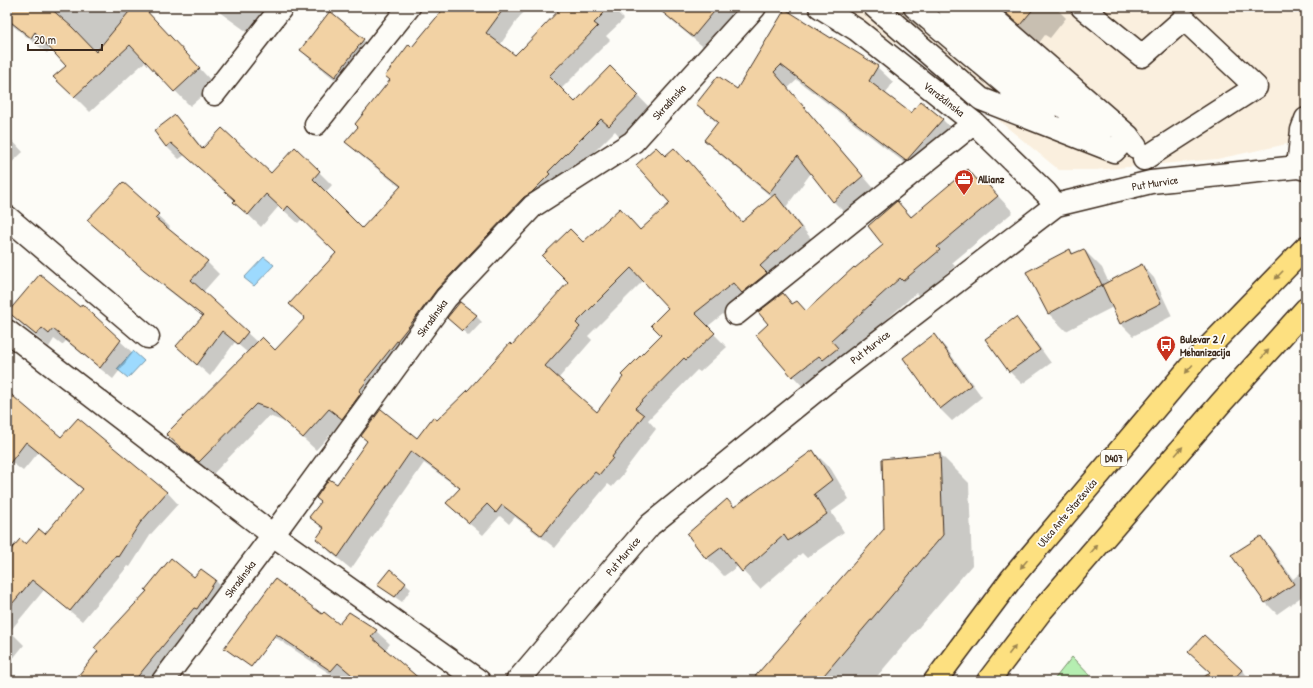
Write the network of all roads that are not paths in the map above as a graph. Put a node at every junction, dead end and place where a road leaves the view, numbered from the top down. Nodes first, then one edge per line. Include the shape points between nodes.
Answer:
1 (282, 7) edge
2 (409, 7) edge
3 (755, 7) edge
4 (820, 7) edge
5 (875, 7) edge
6 (915, 7) edge
7 (949, 7) edge
8 (980, 7) edge
9 (1082, 7) edge
10 (214, 94) dead end
11 (1306, 119) edge
12 (974, 123) junction
13 (316, 124) dead end
14 (1059, 129) junction
15 (1121, 143) junction
16 (1144, 159) junction
17 (1302, 168) edge
18 (1151, 182) junction
19 (1056, 205) junction
20 (7, 217) edge
21 (1306, 247) edge
22 (1306, 309) edge
23 (736, 314) dead end
24 (7, 331) edge
25 (148, 337) dead end
26 (273, 535) junction
27 (163, 681) edge
28 (479, 681) edge
29 (517, 681) edge
30 (935, 681) edge
31 (988, 681) edge

1 - 10 street
2 - 13 street
3 - 26 street, Skradinska via 633,142 534,206 446,298
4 - 12 street, Varaždinska via 857,30
5 - 14 street via 981,99
6 - 14 street
7 - 15 street
8 - 15 street
9 - 16 street via 1142,56 1184,19 1256,87
11 - 17 street via 1302,130
12 - 19 street, Varaždinska
12 - 23 street
14 - 15 street
15 - 16 street
16 - 18 street
17 - 18 street, Put Murvice
18 - 19 street, Put Murvice
19 - 29 street, Put Murvice via 825,382 650,525
20 - 25 street
21 -> 30 main road, Ulica Ante Starčevića / D407 via 1196,360 1012,578
31 -> 22 main road via 1042,610 1220,404
24 - 26 street
26 - 27 street, Skradinska
26 - 28 street

